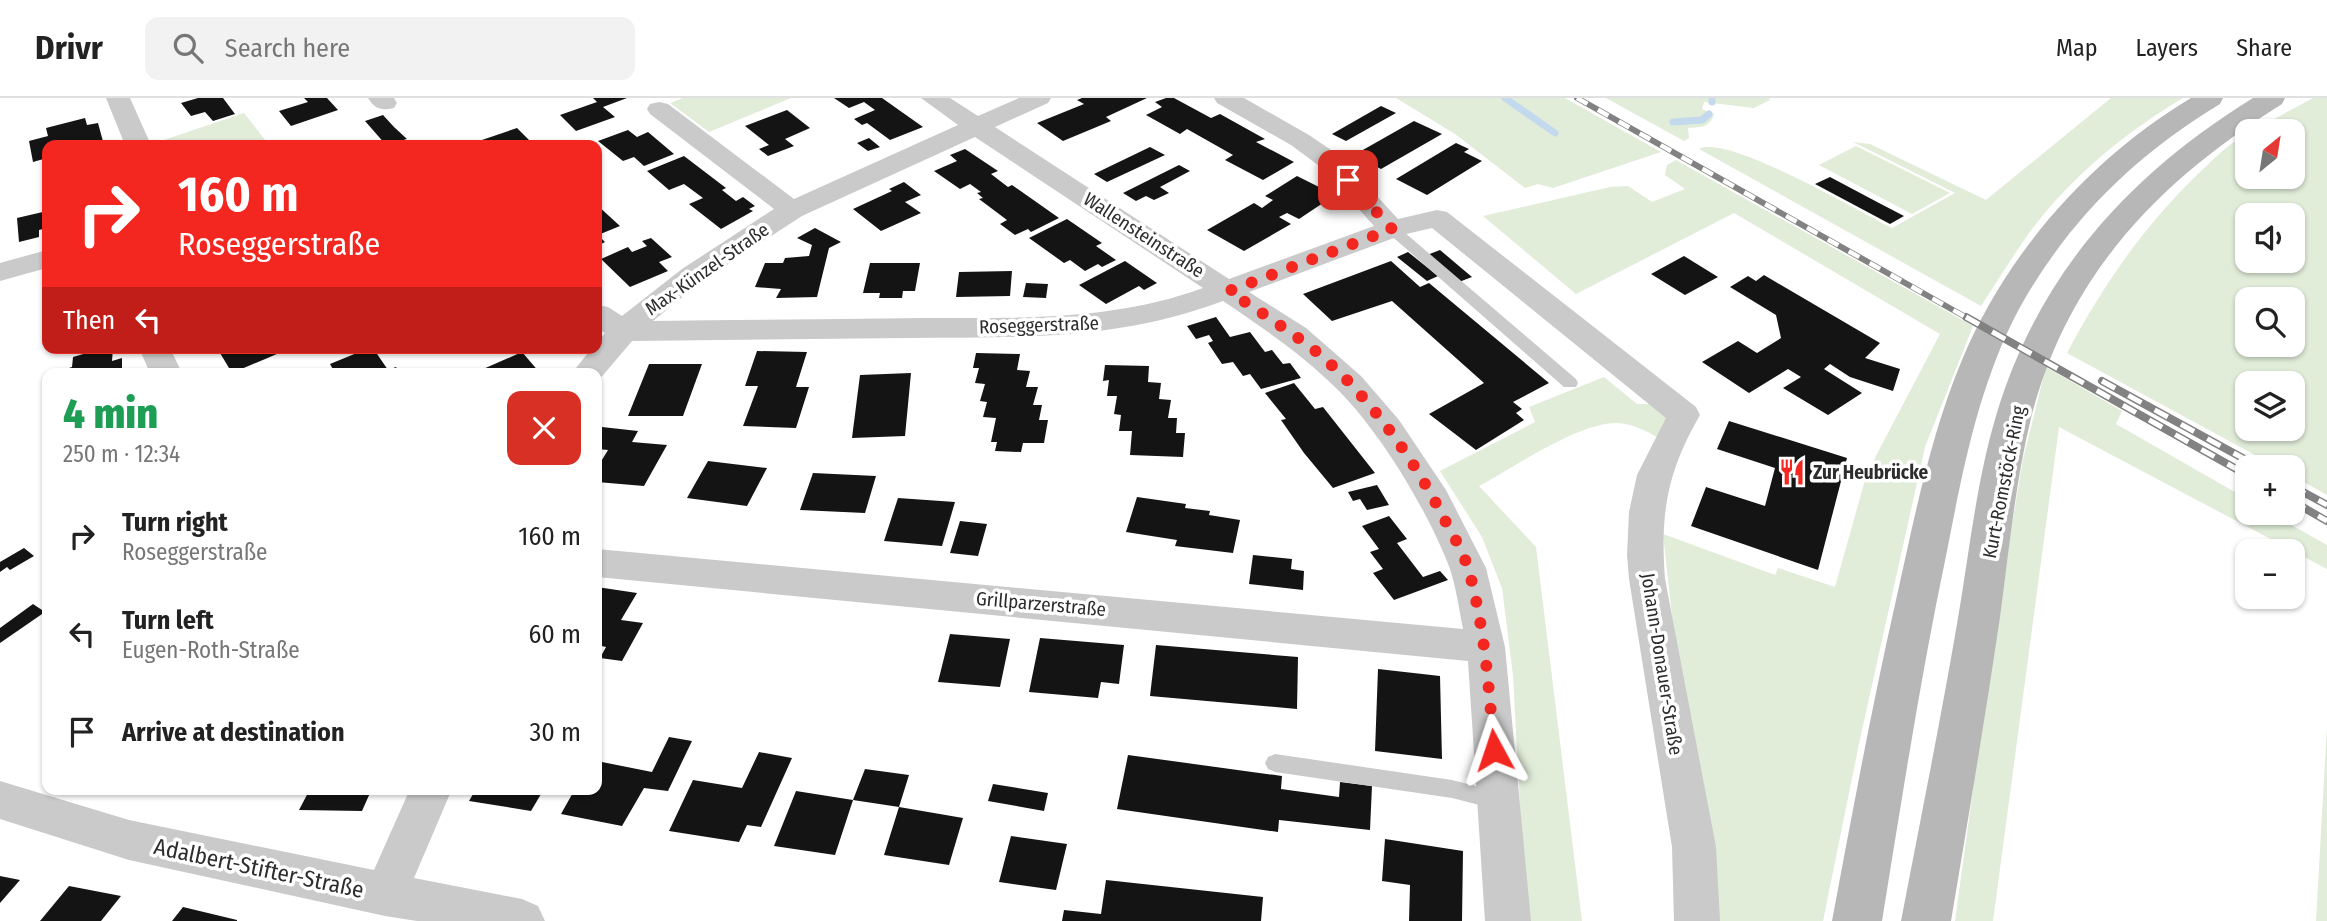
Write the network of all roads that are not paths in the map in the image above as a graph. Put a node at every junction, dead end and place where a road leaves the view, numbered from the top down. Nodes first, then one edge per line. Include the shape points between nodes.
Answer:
1 (118, 98) edge
2 (933, 98) edge
3 (1039, 98) edge
4 (1226, 98) edge
5 (2210, 98) edge
6 (2272, 98) edge
7 (659, 108) dead end
8 (976, 126) junction
9 (136, 140) edge
10 (792, 210) junction
11 (1392, 229) junction
12 (42, 261) edge
13 (0, 272) edge
14 (1229, 291) junction
15 (602, 317) edge
16 (623, 331) junction
17 (592, 368) edge
18 (1570, 383) dead end
19 (1684, 415) joint
20 (602, 563) edge
21 (1486, 647) junction
22 (1275, 764) dead end
23 (428, 795) edge
24 (0, 800) edge
25 (1499, 801) junction
26 (385, 895) junction
27 (444, 914) edge
28 (522, 921) edge
29 (1508, 921) edge
30 (1697, 921) edge
31 (1857, 921) edge
32 (1926, 921) edge

1 - 9 street
2 - 8 street, Wallensteinstraße
3 - 8 street
4 - 11 street via 1331,162
5 - 31 main road via 2150,136 2095,187 2037,258 1988,340 1949,453 1917,593
6 - 32 main road, Kurt-Romstöck-Ring via 2194,148 2137,198 2092,252 2032,363 2005,457
7 - 10 street, Max-Künzel-Straße
8 - 10 street, Max-Künzel-Straße
8 - 14 street, Wallensteinstraße
10 - 16 street, Max-Künzel-Straße via 692,275
11 - 14 street, Roseggerstraße
11 - 18 lane
11 - 19 street, Roseggerstraße via 1437,218
12 - 13 street
14 - 16 street, Roseggerstraße via 1171,310 1072,326
14 - 21 street, Wallensteinstraße via 1323,358 1387,428 1458,545 1468,568
15 - 16 street
16 - 17 street, Max-Künzel-Straße
19 - 30 street, Johann-Donauer-Straße via 1659,455 1651,479 1644,548 1694,847
20 - 21 street, Grillparzerstraße
21 - 25 street, Wallensteinstraße
22 - 25 lane via 1452,789
23 - 26 street
24 - 26 street, Adalbert-Stifter-Straße via 128,840
25 - 29 street, Wallensteinstraße
26 - 27 street, Adalbert-Stifter-Straße
27 - 28 street, Adalbert-Stifter-Straße

